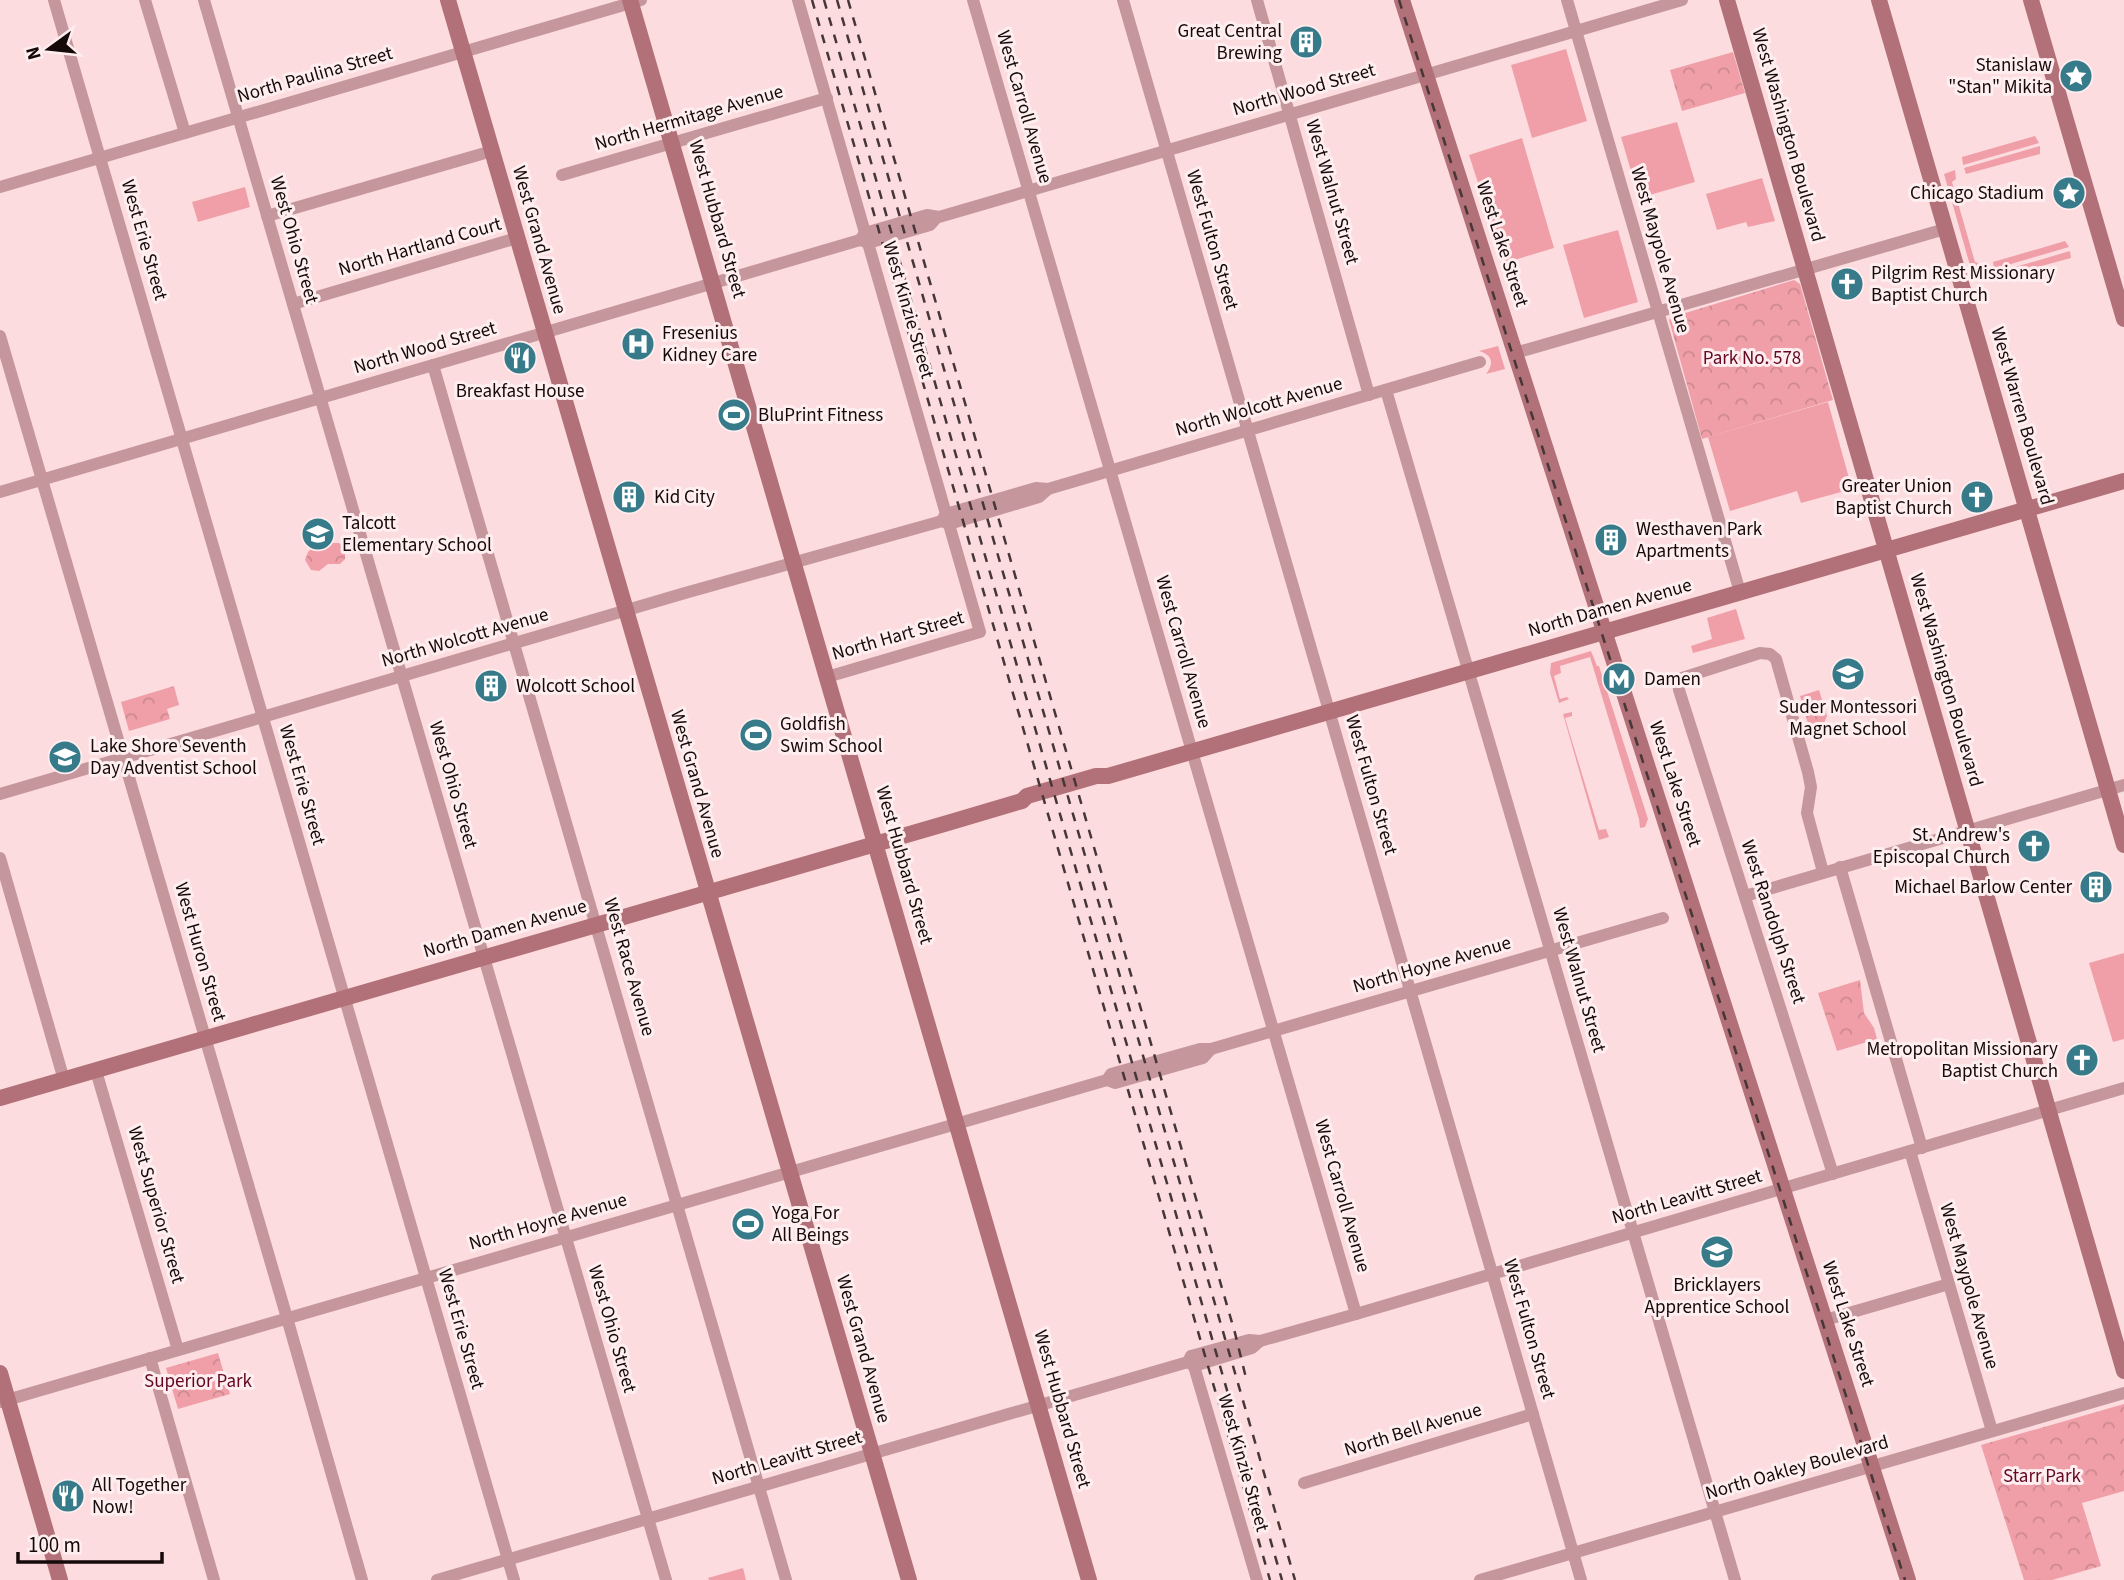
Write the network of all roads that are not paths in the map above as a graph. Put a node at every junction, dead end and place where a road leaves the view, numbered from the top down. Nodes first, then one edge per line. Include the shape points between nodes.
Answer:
1 (54, 0) edge
2 (145, 0) edge
3 (204, 0) edge
4 (448, 0) edge
5 (798, 0) edge
6 (973, 0) edge
7 (1123, 0) edge
8 (1257, 0) edge
9 (1402, 0) edge
10 (1567, 0) edge
11 (1682, 0) edge
12 (1727, 0) edge
13 (1879, 0) edge
14 (2031, 0) edge
15 (634, 1) edge
16 (1577, 31) junction
17 (463, 52) junction
18 (1425, 75) junction
19 (827, 98) junction
20 (1290, 115) junction
21 (239, 117) junction
22 (185, 133) junction
23 (672, 142) junction
24 (1166, 150) junction
25 (492, 151) junction
26 (100, 158) junction
27 (562, 175) dead end
28 (0, 187) edge
29 (1028, 191) junction
30 (268, 216) junction
31 (1945, 229) junction
32 (517, 238) junction
33 (865, 239) junction
34 (1805, 269) junction
35 (713, 284) junction
36 (293, 304) junction
37 (1658, 312) junction
38 (2124, 319) edge
39 (544, 333) junction
40 (0, 336) edge
41 (1515, 353) junction
42 (1480, 362) dead end
43 (433, 365) junction
44 (1386, 390) junction
45 (1369, 395) junction
46 (320, 398) junction
47 (1248, 431) junction
48 (181, 439) junction
49 (1110, 471) junction
50 (42, 479) junction
51 (2124, 481) edge
52 (0, 492) edge
53 (2027, 509) junction
54 (946, 520) junction
55 (1886, 549) junction
56 (794, 562) junction
57 (1740, 592) junction
58 (625, 611) junction
59 (1604, 631) junction
60 (980, 632) joint
61 (514, 643) junction
62 (1468, 671) junction
63 (402, 676) junction
64 (827, 677) junction
65 (1329, 712) junction
66 (263, 717) junction
67 (1192, 752) junction
68 (124, 758) junction
69 (2116, 787) edge
70 (0, 794) edge
71 (1968, 830) junction
72 (876, 843) junction
73 (2124, 845) edge
74 (0, 858) edge
75 (1840, 867) junction
76 (1823, 872) junction
77 (707, 892) junction
78 (1745, 896) junction
79 (1663, 918) dead end
80 (596, 925) junction
81 (1550, 951) junction
82 (484, 958) junction
83 (1410, 991) junction
84 (345, 998) junction
85 (1274, 1031) junction
86 (206, 1039) junction
87 (96, 1070) junction
88 (64, 1080) junction
89 (2124, 1088) edge
90 (0, 1098) edge
91 (2049, 1111) junction
92 (957, 1123) junction
93 (1916, 1149) junction
94 (789, 1171) junction
95 (1833, 1174) junction
96 (1783, 1189) junction
97 (678, 1204) junction
98 (1633, 1233) junction
99 (565, 1237) junction
100 (1493, 1274) junction
101 (426, 1277) junction
102 (1949, 1284) junction
103 (1356, 1314) junction
104 (287, 1318) junction
105 (1825, 1320) junction
106 (178, 1349) junction
107 (150, 1358) junction
108 (1191, 1361) junction
109 (2124, 1371) edge
110 (0, 1373) edge
111 (2124, 1393) edge
112 (4, 1400) edge
113 (1039, 1405) junction
114 (1533, 1414) junction
115 (1992, 1431) junction
116 (872, 1454) junction
117 (1871, 1466) junction
118 (1304, 1483) dead end
119 (759, 1487) junction
120 (1715, 1511) junction
121 (648, 1519) junction
122 (1574, 1553) junction
123 (508, 1559) junction
124 (60, 1580) edge
125 (214, 1580) edge
126 (362, 1580) edge
127 (437, 1580) edge
128 (514, 1580) edge
129 (666, 1580) edge
130 (786, 1580) edge
131 (909, 1580) edge
132 (1089, 1580) edge
133 (1257, 1580) edge
134 (1480, 1580) edge
135 (1581, 1580) edge
136 (1735, 1580) edge
137 (1908, 1580) edge

1 - 26 street, West Erie Street
2 - 22 street
3 - 21 street, West Ohio Street
4 - 17 main road, West Grand Avenue
5 - 19 street, West Kinzie Street
6 - 29 street, West Carroll Avenue
7 - 24 street, West Fulton Street
8 - 20 street, West Walnut Street
9 - 18 main road, West Lake Street
10 - 16 street, West Maypole Avenue
11 - 16 street, North Wood Street
12 - 34 main road, West Washington Boulevard
13 - 31 main road, West Warren Boulevard
14 - 38 main road
15 - 17 street, North Paulina Street
15 - 23 main road, West Hubbard Street
16 - 18 street, North Wood Street
16 - 37 street, West Maypole Avenue
17 - 21 street, North Paulina Street
17 - 25 main road, West Grand Avenue
18 - 20 street, North Wood Street
18 - 41 main road, West Lake Street
19 - 23 street, North Hermitage Avenue
19 - 33 street, West Kinzie Street
20 - 24 street, North Wood Street
20 - 45 street, West Walnut Street
21 - 22 street, North Paulina Street
21 - 30 street, West Ohio Street
22 - 26 street, North Paulina Street
23 - 27 street, North Hermitage Avenue
23 - 35 main road, West Hubbard Street
24 - 29 street, North Wood Street
24 - 47 street, West Fulton Street
25 - 30 street
25 - 32 main road, West Grand Avenue
26 - 28 street, North Paulina Street
26 - 48 street, West Erie Street
29 - 33 street, North Wood Street via 937,217 930,225
29 - 49 street, West Carroll Avenue
30 - 36 street, West Ohio Street
31 - 34 street
31 - 53 main road, West Warren Boulevard
32 - 36 street, North Hartland Court
32 - 39 main road, West Grand Avenue
33 - 35 street, North Wood Street
33 - 54 street, West Kinzie Street
34 - 37 street
34 - 55 main road, West Washington Boulevard
35 - 39 street, North Wood Street
35 - 56 main road, West Hubbard Street
36 - 46 street, West Ohio Street
37 - 41 street
37 - 57 street, West Maypole Avenue
39 - 43 street, North Wood Street
39 - 58 main road, West Grand Avenue
40 - 50 street, West Huron Street
41 - 59 main road, West Lake Street
42 - 44 street, North Wolcott Avenue
43 - 46 street, North Wood Street
43 - 61 street, West Race Avenue
44 - 45 street, North Wolcott Avenue
44 - 62 street, West Walnut Street
45 - 47 street, North Wolcott Avenue
46 - 48 street, North Wood Street
46 - 63 street, West Ohio Street
47 - 49 street, North Wolcott Avenue
47 - 65 street, West Fulton Street
48 - 50 street, North Wood Street
48 - 66 street, West Erie Street
49 - 54 street, North Wolcott Avenue via 1048,489 1036,488
49 - 67 street, West Carroll Avenue
50 - 52 street, North Wood Street
50 - 68 street, West Huron Street
51 - 53 main road, North Damen Avenue
53 - 55 main road, North Damen Avenue
53 - 69 main road, West Warren Boulevard
54 - 56 street, North Wolcott Avenue
54 - 60 street, West Kinzie Street
55 - 57 main road, North Damen Avenue
55 - 71 main road, West Washington Boulevard
56 - 58 street, North Wolcott Avenue
56 - 64 main road, West Hubbard Street
57 - 59 main road, North Damen Avenue
58 - 61 street, North Wolcott Avenue
58 - 77 main road, West Grand Avenue
59 - 62 main road, North Damen Avenue
59 - 96 main road, West Lake Street
60 - 64 street, North Hart Street
61 - 63 street, North Wolcott Avenue
61 - 80 street, West Race Avenue
62 - 65 main road, North Damen Avenue
62 - 81 street, West Walnut Street
63 - 66 street, North Wolcott Avenue
63 - 82 street, West Ohio Street
64 - 72 main road, West Hubbard Street
65 - 67 main road, North Damen Avenue
65 - 83 street, West Fulton Street
66 - 68 street, North Wolcott Avenue
66 - 84 street, West Erie Street
67 - 72 main road, North Damen Avenue via 1096,776
67 - 85 street, West Carroll Avenue
68 - 70 street, North Wolcott Avenue
68 - 86 street, West Huron Street
69 - 71 street
69 - 73 main road, West Warren Boulevard
71 - 75 street
71 - 91 main road, West Washington Boulevard
72 - 77 main road, North Damen Avenue
72 - 92 main road, West Hubbard Street
74 - 88 street
75 - 76 street
75 - 93 street, West Maypole Avenue
76 - 78 street
76 - 78 street, West Randolph Street via 1807,813 1808,772 1776,659 1760,653 1678,682
77 - 80 main road, North Damen Avenue
77 - 94 main road, West Grand Avenue
78 - 95 street, West Randolph Street
79 - 81 street, North Hoyne Avenue
80 - 82 main road, North Damen Avenue
80 - 97 street, West Race Avenue
81 - 83 street, North Hoyne Avenue
81 - 98 street, West Walnut Street
82 - 84 main road, North Damen Avenue
82 - 99 street, West Ohio Street
83 - 85 street, North Hoyne Avenue
83 - 100 street, West Fulton Street
84 - 86 main road, North Damen Avenue
84 - 101 street, West Erie Street
85 - 92 street, North Hoyne Avenue via 1212,1049 1203,1058
85 - 103 street, West Carroll Avenue
86 - 87 main road, North Damen Avenue
86 - 104 street, West Huron Street
87 - 88 main road, North Damen Avenue
87 - 106 street, West Superior Street
88 - 90 main road, North Damen Avenue
89 - 91 street, North Leavitt Street
91 - 93 street, North Leavitt Street
91 - 109 main road, West Washington Boulevard
92 - 94 street, North Hoyne Avenue
92 - 113 main road, West Hubbard Street
93 - 95 street, North Leavitt Street
93 - 102 street, West Maypole Avenue
94 - 97 street, North Hoyne Avenue
94 - 116 main road, West Grand Avenue
95 - 96 street, North Leavitt Street
96 - 98 street, North Leavitt Street
96 - 105 main road, West Lake Street
97 - 99 street, North Hoyne Avenue
97 - 119 street, West Race Avenue
98 - 100 street, North Leavitt Street
98 - 120 street, West Walnut Street
99 - 101 street, North Hoyne Avenue
99 - 121 street, West Ohio Street
100 - 103 street, North Leavitt Street
100 - 114 street, West Fulton Street
101 - 104 street, North Hoyne Avenue
101 - 123 street, West Erie Street
102 - 105 street
102 - 115 street, West Maypole Avenue
103 - 108 street, North Leavitt Street via 1260,1341 1249,1340
104 - 106 street, North Hoyne Avenue
104 - 126 street, West Huron Street
105 - 117 main road, West Lake Street
106 - 107 street, North Hoyne Avenue
107 - 112 street, North Hoyne Avenue
107 - 125 street
108 - 113 street, North Leavitt Street
108 - 133 street, West Kinzie Street
110 - 112 main road
111 - 115 street, North Oakley Boulevard
112 - 124 main road
113 - 116 street, North Leavitt Street
113 - 132 main road, West Hubbard Street
114 - 118 street, North Bell Avenue
114 - 122 street, West Fulton Street
115 - 117 street, North Oakley Boulevard
116 - 119 street, North Leavitt Street
116 - 131 main road, West Grand Avenue
117 - 120 street, North Oakley Boulevard
117 - 137 main road, West Lake Street
119 - 121 street, North Leavitt Street
119 - 130 street, West Race Avenue
120 - 122 street, North Oakley Boulevard
120 - 136 street, West Walnut Street
121 - 123 street, North Leavitt Street
121 - 129 street, West Ohio Street
122 - 134 street, North Oakley Boulevard
122 - 135 street, West Fulton Street
123 - 127 street, North Leavitt Street
123 - 128 street, West Erie Street

